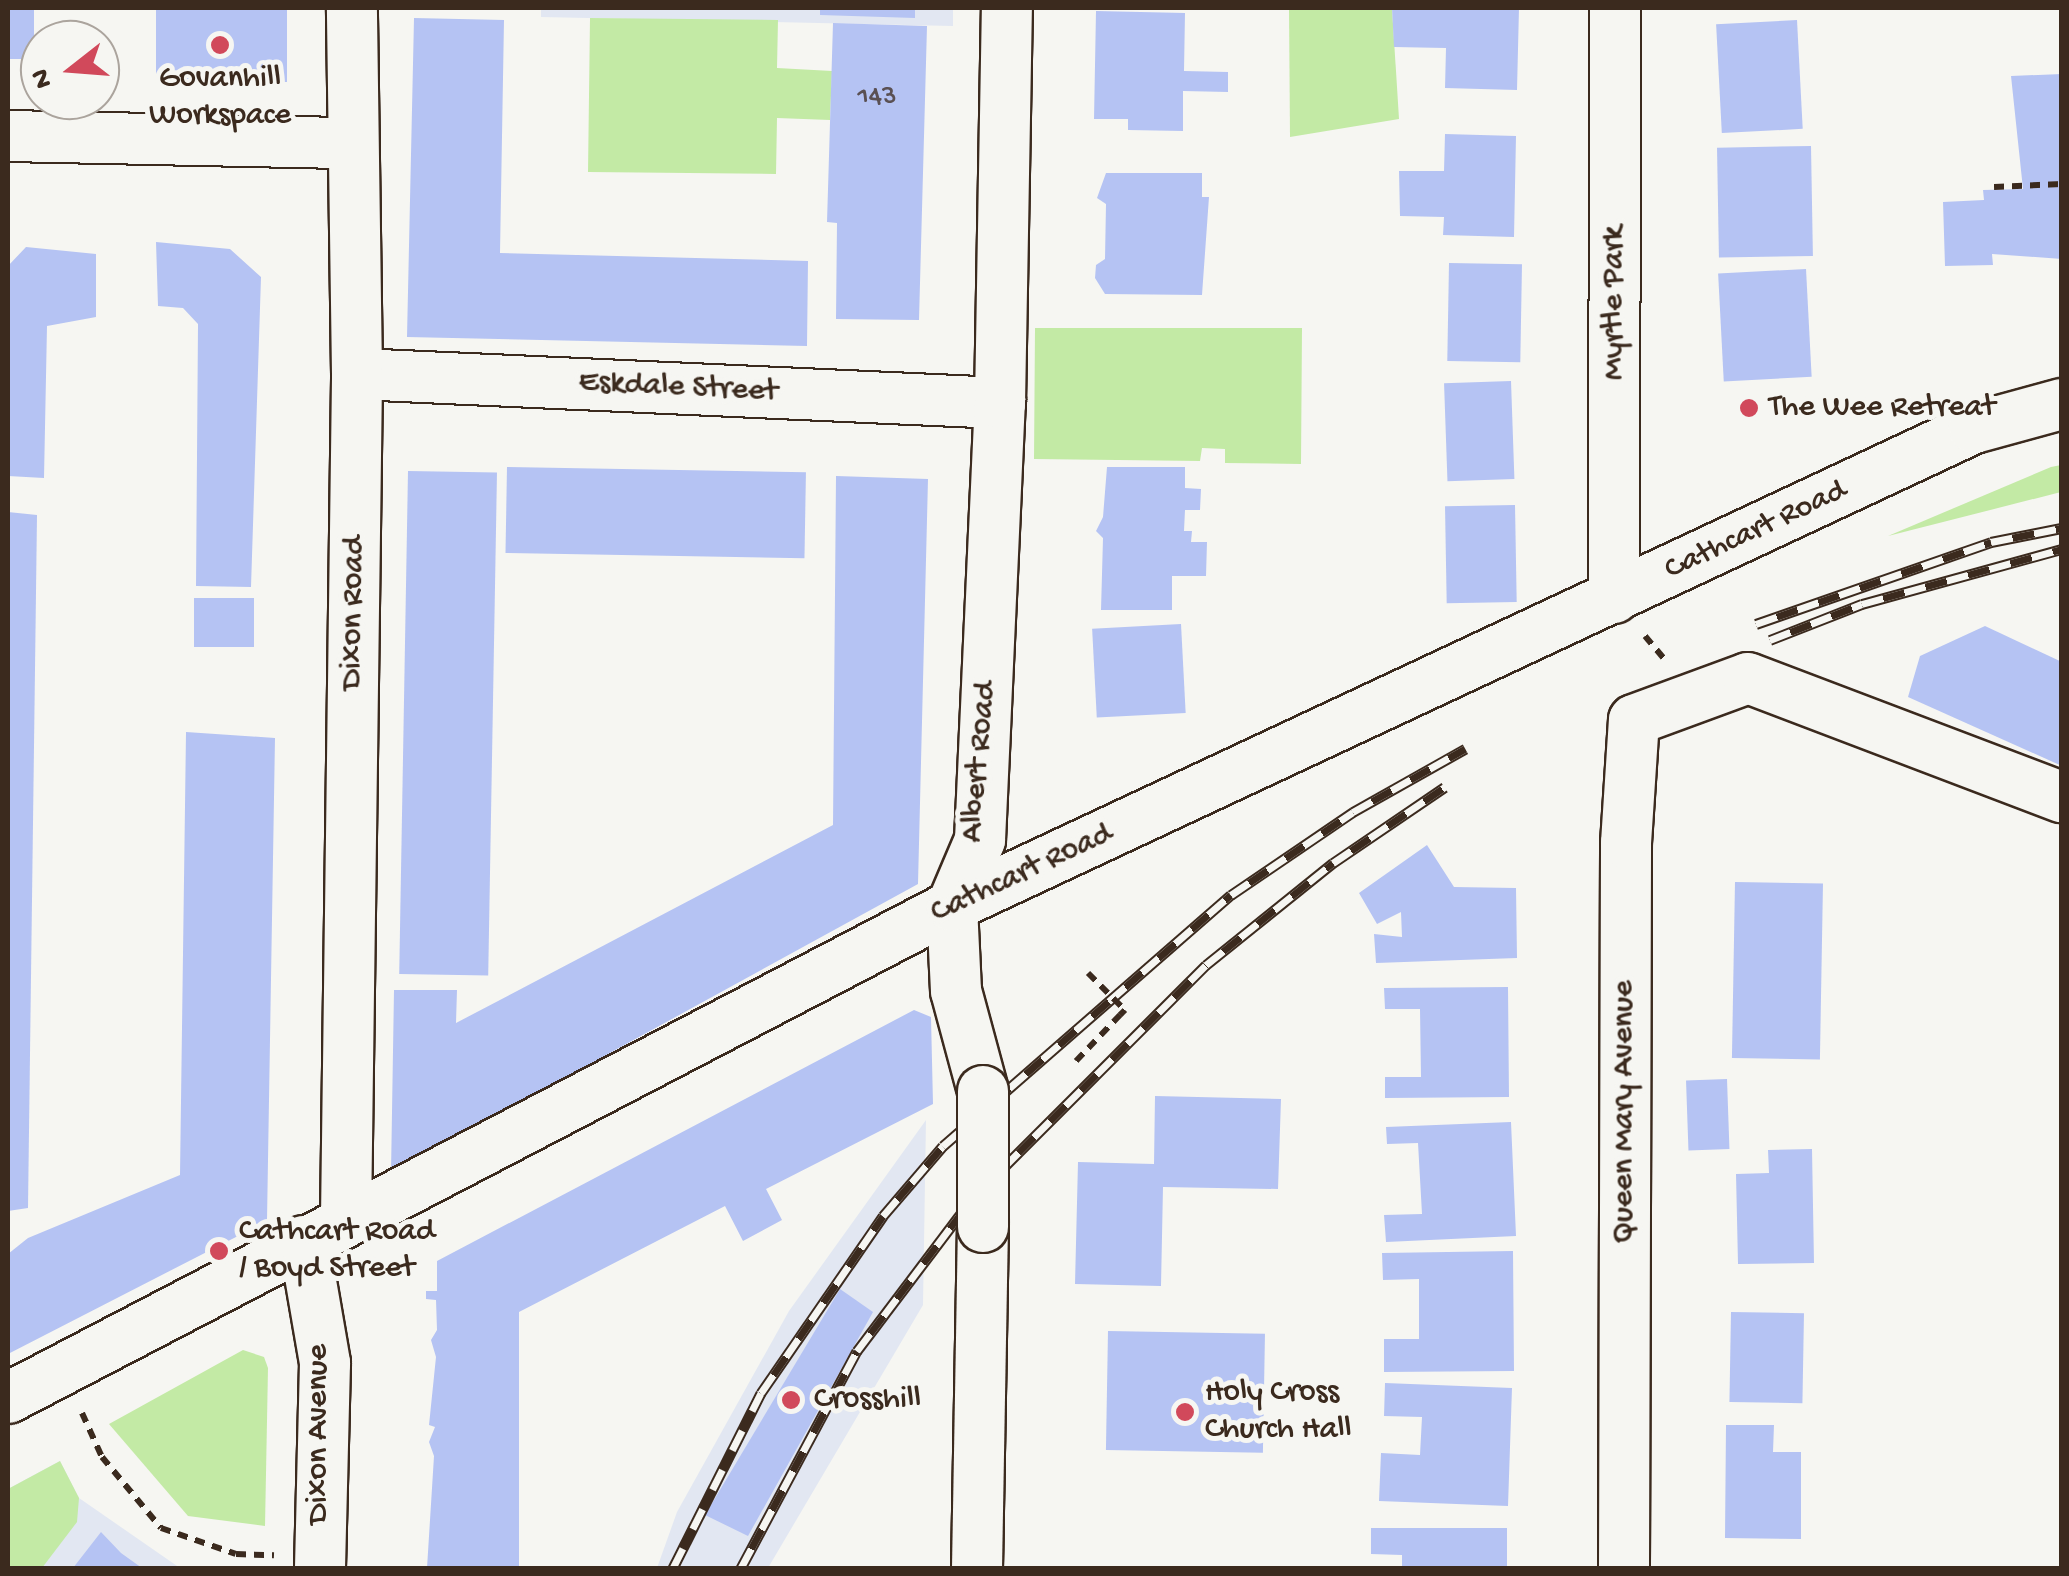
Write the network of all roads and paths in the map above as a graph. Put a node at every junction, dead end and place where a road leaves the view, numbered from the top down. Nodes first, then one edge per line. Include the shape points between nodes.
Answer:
1 (352, 8) edge
2 (1007, 8) edge
3 (1615, 8) edge
4 (8, 136) edge
5 (349, 142) junction
6 (2062, 184) edge
7 (1994, 186) dead end
8 (357, 374) junction
9 (1000, 403) junction
10 (2062, 404) edge
11 (1614, 598) junction
12 (1695, 696) junction
13 (2062, 797) edge
14 (952, 906) junction
15 (1088, 973) dead end
16 (1076, 1061) dead end
17 (325, 1230) junction
18 (61, 1369) junction
19 (8, 1398) edge
20 (320, 1562) edge
21 (977, 1568) edge
22 (1624, 1568) edge

1 - 5 street, Dixon Road
2 - 9 street, Albert Road
3 - 11 street, Myrtle Park
4 - 5 street
5 - 8 street, Dixon Road
6 - 7 path
8 - 9 street, Eskdale Street
8 - 17 street, Dixon Road
9 - 14 street, Albert Road via 980,840
10 - 11 street, Cathcart Road via 1974,428
11 - 12 path
11 - 14 street, Cathcart Road
12 - 13 street via 1748,678
12 - 22 street, Queen Mary Avenue via 1634,720 1626,862
14 - 17 street, Cathcart Road
14 - 21 street, Albert Road, bridge via 956,991 983,1091
15 - 16 path, bridge via 1125,1010
17 - 18 street, Cathcart Road
17 - 20 street, Dixon Avenue
18 - 19 street, Cathcart Road
18 - 20 path via 102,1458 161,1528 236,1554

